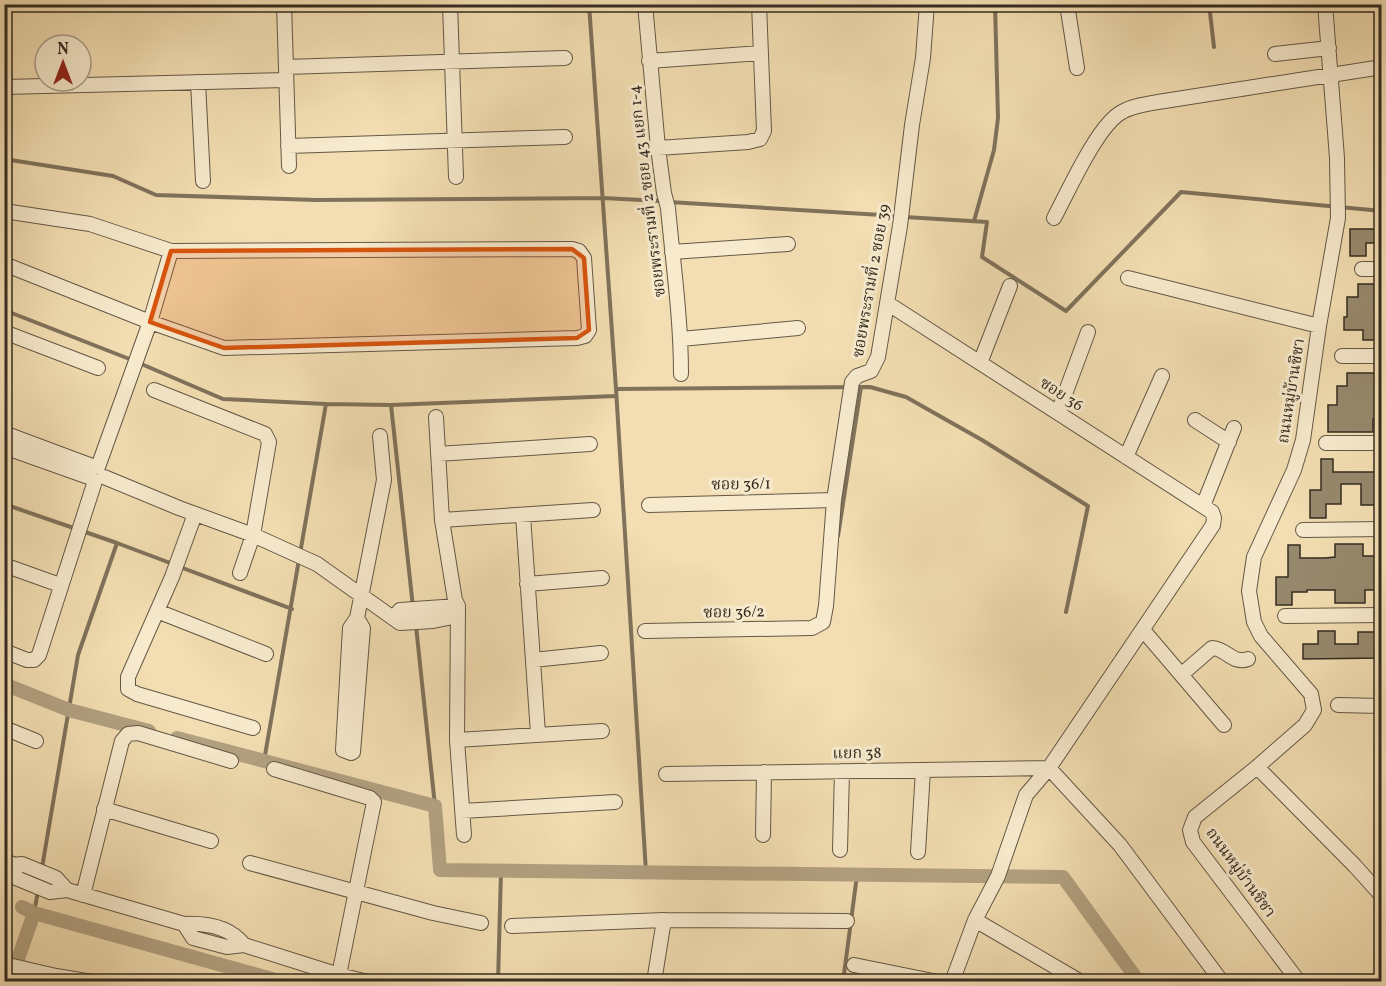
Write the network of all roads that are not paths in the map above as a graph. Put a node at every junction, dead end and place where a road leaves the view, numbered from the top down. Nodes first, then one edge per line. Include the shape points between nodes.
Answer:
1 (284, 4) edge
2 (450, 4) edge
3 (645, 4) edge
4 (759, 4) edge
5 (927, 4) edge
6 (1067, 4) edge
7 (1325, 4) edge
8 (1329, 48) junction
9 (761, 53) junction
10 (1275, 54) dead end
11 (565, 58) dead end
12 (649, 61) junction
13 (452, 62) junction
14 (1382, 67) edge
15 (1077, 68) dead end
16 (286, 73) junction
17 (1332, 74) junction
18 (198, 82) junction
19 (4, 87) edge
20 (565, 137) dead end
21 (455, 141) junction
22 (288, 146) junction
23 (658, 148) junction
24 (289, 166) dead end
25 (456, 177) dead end
26 (203, 180) dead end
27 (4, 211) edge
28 (1054, 218) dead end
29 (788, 244) dead end
30 (171, 251) junction
31 (672, 252) junction
32 (4, 264) edge
33 (1362, 269) dead end
34 (1382, 269) edge
35 (1128, 278) dead end
36 (1010, 286) dead end
37 (887, 303) junction
38 (150, 322) junction
39 (1319, 326) junction
40 (798, 328) dead end
41 (4, 332) edge
42 (1088, 332) dead end
43 (681, 339) junction
44 (1342, 356) dead end
45 (1382, 356) edge
46 (980, 363) junction
47 (98, 368) dead end
48 (681, 374) dead end
49 (1162, 376) dead end
50 (154, 390) dead end
51 (1058, 413) junction
52 (436, 417) dead end
53 (1195, 420) dead end
54 (1234, 429) dead end
55 (4, 433) edge
56 (380, 436) dead end
57 (1228, 442) junction
58 (1326, 443) dead end
59 (1382, 443) edge
60 (590, 444) dead end
61 (4, 447) edge
62 (438, 454) junction
63 (1126, 457) junction
64 (96, 474) junction
65 (834, 500) junction
66 (649, 505) dead end
67 (1203, 506) junction
68 (593, 510) dead end
69 (195, 514) junction
70 (523, 514) junction
71 (442, 519) junction
72 (1382, 529) edge
73 (1303, 530) dead end
74 (253, 535) junction
75 (4, 564) edge
76 (240, 573) dead end
77 (602, 578) dead end
78 (527, 584) junction
79 (60, 585) junction
80 (362, 594) junction
81 (157, 611) junction
82 (458, 611) junction
83 (1382, 615) edge
84 (1285, 616) dead end
85 (357, 618) junction
86 (823, 622) joint
87 (1143, 630) junction
88 (645, 631) dead end
89 (4, 651) edge
90 (601, 653) dead end
91 (266, 654) dead end
92 (1248, 658) dead end
93 (533, 660) junction
94 (1182, 674) junction
95 (1338, 705) dead end
96 (1382, 706) edge
97 (1224, 725) dead end
98 (4, 728) edge
99 (253, 728) dead end
100 (602, 730) dead end
101 (538, 734) junction
102 (457, 740) junction
103 (36, 741) dead end
104 (231, 761) dead end
105 (1257, 767) junction
106 (1049, 768) junction
107 (274, 769) dead end
108 (923, 770) junction
109 (842, 771) junction
110 (764, 772) junction
111 (666, 774) dead end
112 (615, 802) dead end
113 (104, 809) junction
114 (462, 811) junction
115 (464, 835) dead end
116 (763, 835) dead end
117 (211, 842) dead end
118 (840, 850) dead end
119 (918, 852) dead end
120 (250, 863) dead end
121 (15, 864) edge
122 (67, 890) junction
123 (355, 890) junction
124 (83, 895) junction
125 (1382, 896) edge
126 (664, 920) junction
127 (975, 920) junction
128 (847, 921) dead end
129 (481, 923) dead end
130 (184, 924) junction
131 (512, 926) dead end
132 (244, 945) junction
133 (4, 964) edge
134 (854, 965) dead end
135 (339, 975) junction
136 (55, 979) edge
137 (92, 981) edge
138 (368, 981) edge
139 (654, 981) edge
140 (938, 981) edge
141 (952, 981) edge
142 (1081, 981) edge
143 (1222, 981) edge
144 (1299, 981) edge

1 - 16 street
2 - 13 street
3 - 12 street, ซอยพระรามที่ 2 ซอย 43 แยก 1-4
4 - 9 street
5 - 37 street, ซอยพระรามที่ 2 ซอย 39 via 923,58
6 - 15 street
7 - 8 street, ถนนหมู่บ้านชิชา
8 - 10 street
8 - 17 street, ถนนหมู่บ้านชิชา
9 - 12 street
9 - 23 street via 764,131 760,139
11 - 13 street
12 - 23 street, ซอยพระรามที่ 2 ซอย 43 แยก 1-4
13 - 16 street
13 - 21 street
14 - 17 street
16 - 18 street
16 - 22 street
17 - 28 street via 1158,102 1119,113 1103,130
17 - 39 street, ถนนหมู่บ้านชิชา via 1338,218
18 - 19 street
18 - 26 street
20 - 21 street
21 - 22 street
21 - 25 street
22 - 24 street
23 - 31 street, ซอยพระรามที่ 2 ซอย 43 แยก 1-4
27 - 30 street via 90,224
29 - 31 street
30 - 38 street
30 - 38 street via 572,249 584,258 589,330 577,338 224,348
31 - 43 street, ซอยพระรามที่ 2 ซอย 43 แยก 1-4
32 - 38 street
33 - 34 street
35 - 39 street
36 - 46 street
37 - 46 street, ซอย 36
37 - 65 street, ซอยพระรามที่ 2 ซอย 39 via 875,365 852,382
38 - 64 street
39 - 105 street, ถนนหมู่บ้านชิชา via 1303,440 1294,470 1254,557 1249,591 1254,622 1261,636 1311,694 1314,710 1305,725
40 - 43 street
41 - 47 street
42 - 51 street
43 - 48 street, ซอยพระรามที่ 2 ซอย 43 แยก 1-4
44 - 45 street
46 - 51 street, ซอย 36
49 - 63 street
50 - 74 street via 268,437
51 - 63 street, ซอย 36
52 - 62 street
53 - 57 street
54 - 57 street
55 - 64 street
56 - 80 street via 384,480
57 - 67 street
58 - 59 street
60 - 62 street
61 - 64 street
62 - 71 street
63 - 67 street, ซอย 36
64 - 69 street
64 - 79 street
65 - 66 street, ซอย 36/1
65 - 86 street, ซอยพระรามที่ 2 ซอย 39
67 - 87 street, ซอย 36 via 1212,512 1213,525
68 - 70 street
69 - 74 street
69 - 81 street
70 - 71 street
70 - 78 street
71 - 82 street
72 - 73 street
74 - 76 street
74 - 80 street via 317,564
75 - 79 street
77 - 78 street
78 - 93 street
79 - 89 street via 39,655 27,660
80 - 82 street via 398,617
80 - 85 street
81 - 91 street
81 - 99 street via 128,677 128,689
82 - 102 street
83 - 84 street
85 - 85 street via 363,628 351,753 343,750 350,628
86 - 88 street, ซอย 36/2 via 812,628
87 - 94 street
87 - 106 street
90 - 93 street
92 - 94 street via 1240,661 1212,648
93 - 101 street
94 - 97 street
95 - 96 street
98 - 103 street
100 - 101 street
101 - 102 street
102 - 114 street
104 - 113 street via 138,733 128,734 122,741
105 - 125 street
105 - 144 street, ถนนหมู่บ้านชิชา via 1195,817 1190,830 1193,842
106 - 108 street, แยก 38
106 - 127 street via 1026,795 999,874
106 - 143 street via 1120,845
107 - 123 street via 374,802
108 - 109 street, แยก 38
108 - 119 street
109 - 110 street, แยก 38
109 - 118 street
110 - 111 street, แยก 38
110 - 116 street
112 - 114 street
113 - 117 street
113 - 124 street
114 - 115 street
120 - 123 street
121 - 122 street via 56,878
121 - 122 street via 16,878 45,891
122 - 124 street
123 - 129 street via 433,914
123 - 135 street
124 - 130 street
126 - 128 street
126 - 131 street
126 - 139 street
127 - 141 street
127 - 142 street
130 - 132 street via 201,923 228,931
130 - 132 street via 193,938 227,947
132 - 135 street
133 - 136 street
134 - 140 street
135 - 138 street
136 - 137 street

